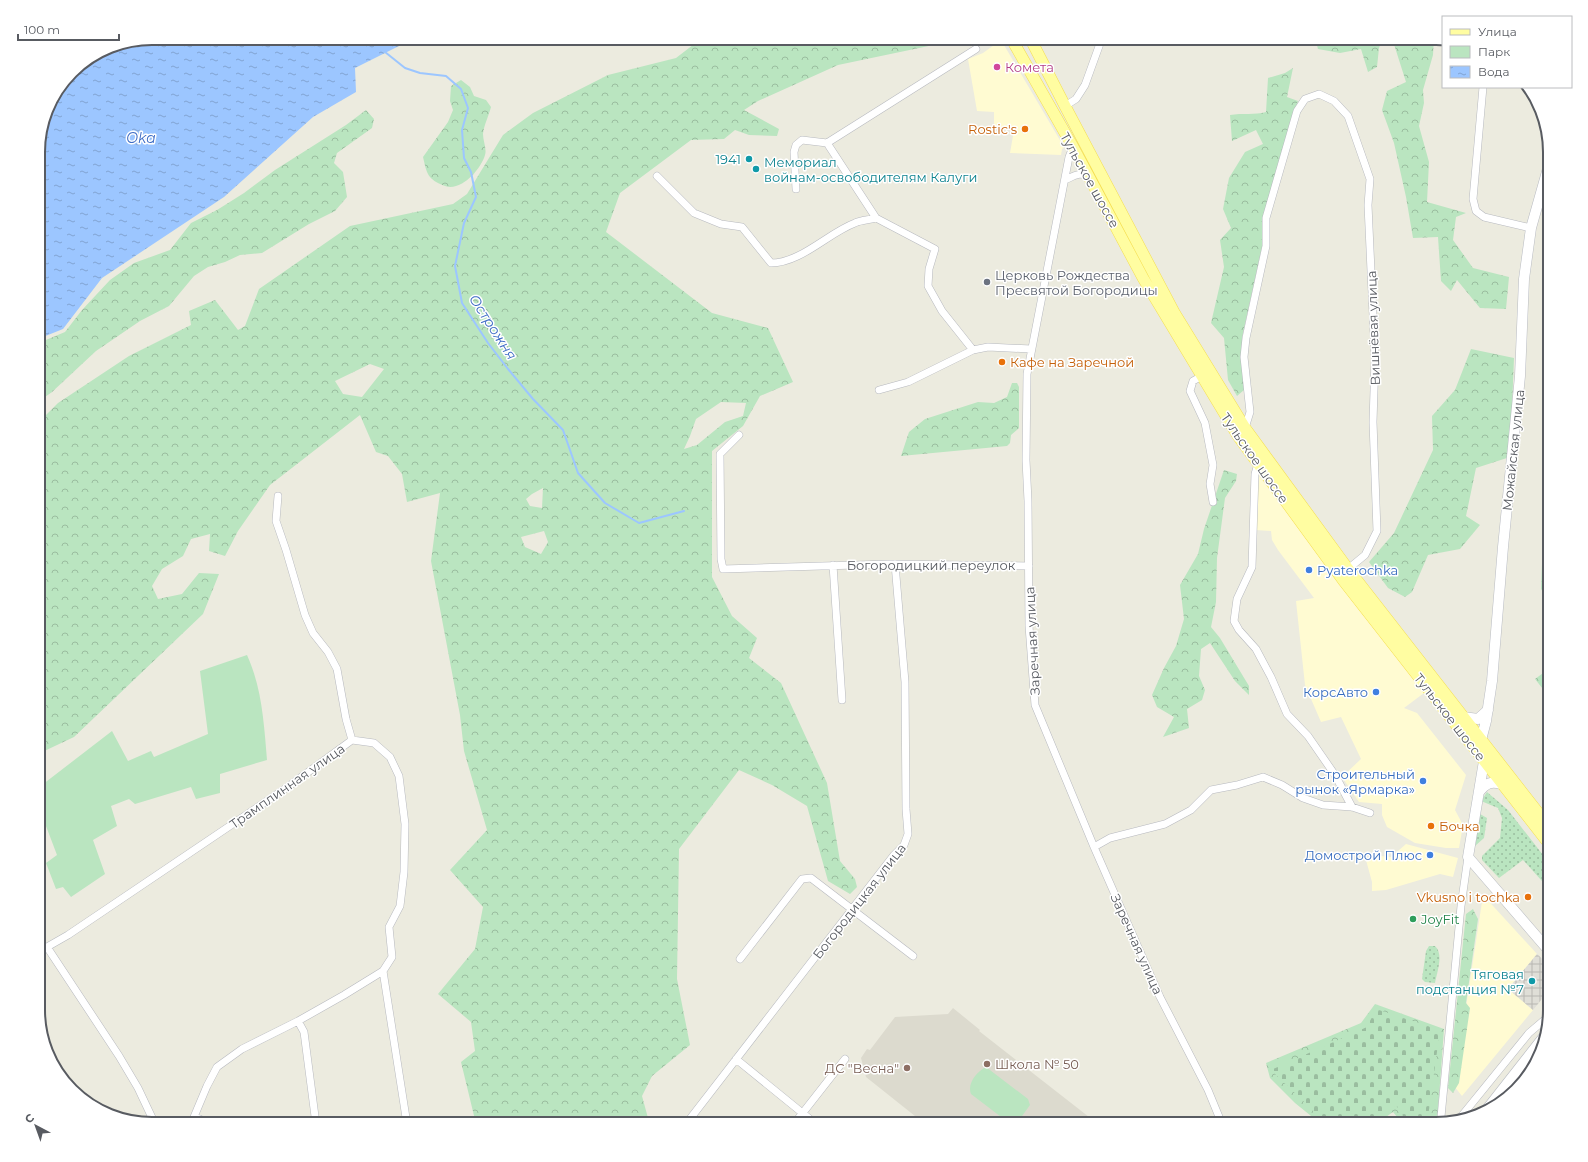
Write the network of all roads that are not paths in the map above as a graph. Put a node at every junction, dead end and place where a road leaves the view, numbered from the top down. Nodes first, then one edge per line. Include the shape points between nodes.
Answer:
1 (1015, 45) edge
2 (1034, 45) edge
3 (1099, 45) edge
4 (976, 50) dead end
5 (1483, 88) edge
6 (1065, 106) junction
7 (828, 143) junction
8 (1073, 147) junction
9 (657, 176) dead end
10 (1090, 178) junction
11 (1065, 180) junction
12 (1543, 186) edge
13 (796, 189) dead end
14 (876, 218) junction
15 (1531, 228) junction
16 (1031, 349) junction
17 (973, 350) junction
18 (1202, 376) junction
19 (879, 390) dead end
20 (1245, 428) junction
21 (739, 435) dead end
22 (1258, 464) junction
23 (278, 496) dead end
24 (1213, 502) dead end
25 (895, 564) junction
26 (833, 565) junction
27 (1029, 566) junction
28 (1348, 569) junction
29 (842, 700) dead end
30 (1488, 710) junction
31 (1463, 717) junction
32 (352, 740) junction
33 (1481, 740) junction
34 (1484, 761) junction
35 (1501, 784) junction
36 (1479, 792) junction
37 (1352, 807) junction
38 (1370, 814) dead end
39 (1543, 819) edge
40 (1543, 836) edge
41 (1094, 847) junction
42 (1468, 856) junction
43 (852, 909) junction
44 (1543, 944) edge
45 (47, 947) joint
46 (913, 956) dead end
47 (740, 959) dead end
48 (383, 971) junction
49 (298, 1021) junction
50 (1542, 1022) edge
51 (1536, 1046) edge
52 (736, 1059) junction
53 (845, 1059) dead end
54 (1495, 1099) edge
55 (803, 1112) junction
56 (1464, 1113) edge
57 (152, 1117) edge
58 (194, 1117) edge
59 (315, 1117) edge
60 (406, 1117) edge
61 (691, 1117) edge
62 (799, 1117) edge
63 (808, 1117) edge
64 (1219, 1117) edge
65 (1441, 1117) edge

1 - 8 main road, Тульское шоссе
2 - 6 main road, Тульское шоссе
3 - 6 street via 1085,85 1076,99
4 - 7 street
5 - 15 street via 1473,199 1476,211 1484,217
6 - 20 main road, Тульское шоссе via 1175,314
7 - 13 street via 802,140 796,145
7 - 14 street
8 - 10 main road, Тульское шоссе
8 - 11 street, Заречная улица
9 - 14 street via 694,213 721,224 742,227 771,262 782,263 794,258 855,222
10 - 11 street via 1079,174
10 - 18 main road, Тульское шоссе via 1143,278
11 - 16 street, Заречная улица
12 - 15 street, Можайская улица
14 - 17 street via 935,249 929,269 928,286 942,310
15 - 30 street, Можайская улица via 1524,279 1520,376
16 - 17 street via 988,347
16 - 27 street, Заречная улица via 1027,374 1026,460
17 - 19 street via 908,382
18 - 22 main road, Тульское шоссе
18 - 24 street via 1193,382 1190,391 1205,423 1213,465 1210,484
20 - 28 main road, Тульское шоссе
20 - 28 street, Вишнёвая улица via 1250,412 1244,357 1266,246 1266,218 1297,110 1306,99 1319,94 1334,101 1348,116 1370,179 1368,205 1375,359 1373,422 1377,531 1365,555
21 - 26 street, Богородицкий переулок via 720,454 721,559 724,569
22 - 34 main road, Тульское шоссе via 1343,580
22 - 37 street via 1254,474 1252,567 1237,599 1234,621 1256,649 1287,714 1308,736 1335,775
23 - 32 street via 276,521 305,615 313,634 328,652 337,669
25 - 26 street, Богородицкий переулок
25 - 27 street, Богородицкий переулок
25 - 43 street, Богородицкая улица via 905,682 908,834 904,845
26 - 29 street, Богородицкий переулок
27 - 41 street, Заречная улица via 1029,626 1035,705
28 - 31 main road, Тульское шоссе
30 - 31 street via 1478,718
30 - 33 street, Можайская улица
31 - 33 main road, Тульское шоссе
32 - 45 street, Трамплинная улица via 289,786
32 - 48 street, Трамплинная улица via 374,743 390,757 399,776 405,824 404,872 400,906 389,927 392,957
33 - 39 main road, Тульское шоссе
34 - 35 main road, Тульское шоссе
34 - 36 street
35 - 36 street via 1489,782
35 - 40 main road, Тульское шоссе
36 - 42 street
37 - 38 street
37 - 41 street via 1323,805 1262,777 1211,790 1191,810 1165,824 1110,838
41 - 64 street, Заречная улица via 1160,997
42 - 44 street
42 - 65 street
43 - 46 street
43 - 47 street via 811,878 802,879
43 - 52 street, Богородицкая улица
45 - 57 street via 119,1056
48 - 49 street
48 - 60 street
49 - 58 street via 242,1049 217,1067 206,1086
49 - 59 street via 304,1032
50 - 56 street via 1530,1033
51 - 54 street
52 - 55 street
52 - 61 street, Богородицкая улица
53 - 55 street
55 - 62 street
55 - 63 street

